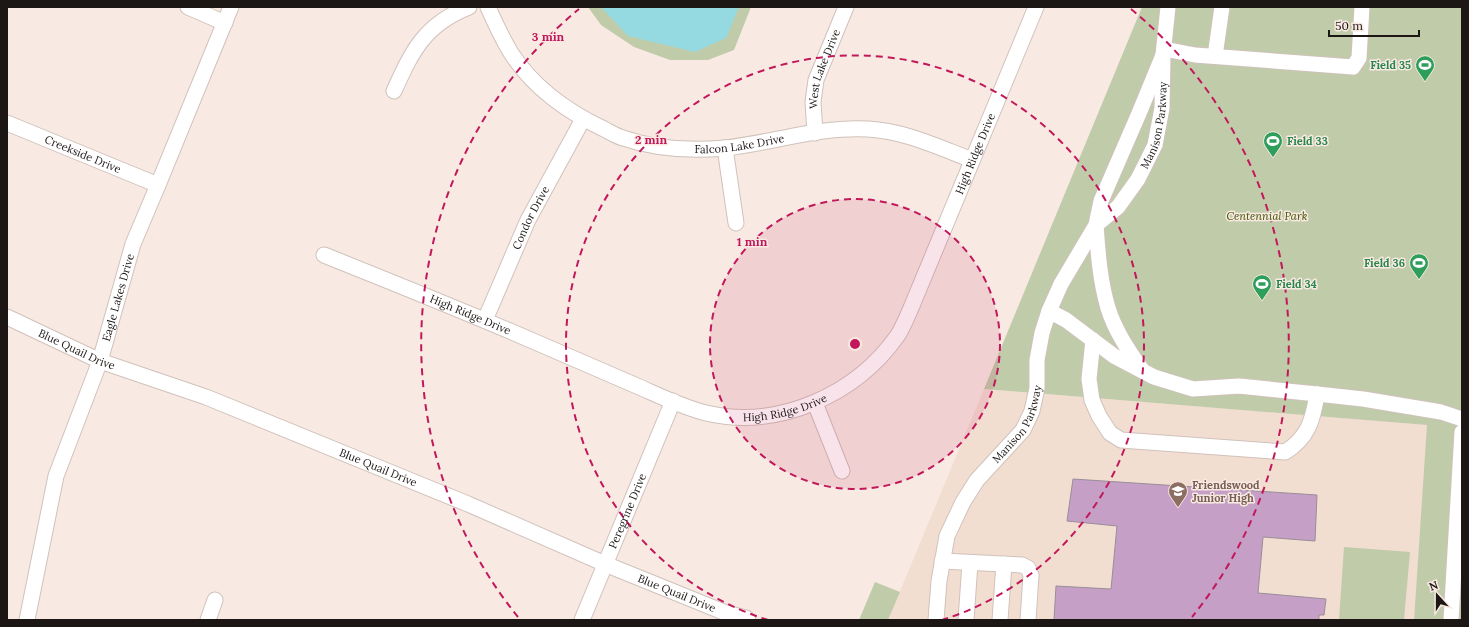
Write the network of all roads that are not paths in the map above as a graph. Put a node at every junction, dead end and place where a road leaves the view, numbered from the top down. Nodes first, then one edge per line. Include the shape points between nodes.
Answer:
1 (188, 7) edge
2 (231, 7) edge
3 (469, 7) edge
4 (488, 7) edge
5 (846, 7) edge
6 (1036, 7) edge
7 (1168, 7) edge
8 (1222, 7) edge
9 (1362, 7) edge
10 (225, 22) junction
11 (1163, 52) junction
12 (1215, 56) junction
13 (394, 91) dead end
14 (583, 119) junction
15 (7, 123) edge
16 (815, 133) junction
17 (725, 148) junction
18 (972, 160) junction
19 (158, 185) junction
20 (736, 223) dead end
21 (1096, 225) junction
22 (324, 255) dead end
23 (1049, 312) junction
24 (7, 317) edge
25 (485, 320) junction
26 (1093, 340) junction
27 (100, 361) junction
28 (1142, 371) junction
29 (1317, 394) junction
30 (673, 401) junction
31 (815, 402) junction
32 (1462, 419) edge
33 (1462, 432) edge
34 (842, 472) dead end
35 (942, 561) junction
36 (970, 562) junction
37 (605, 564) junction
38 (1004, 564) junction
39 (1458, 570) edge
40 (215, 600) dead end
41 (27, 620) edge
42 (208, 620) edge
43 (582, 620) edge
44 (748, 620) edge
45 (936, 620) edge
46 (966, 620) edge
47 (1000, 620) edge
48 (1028, 620) edge
49 (1452, 620) edge

1 - 10 street
2 - 10 street, Eagle Lakes Drive
3 - 13 street via 440,22 423,38 408,59
4 - 14 street, Falcon Lake Drive via 512,54 529,76 548,94
5 - 16 street, West Lake Drive via 816,80 813,102
6 - 18 street, High Ridge Drive
7 - 11 street, Manison Parkway
8 - 12 street
9 - 12 street via 1359,58 1353,67
10 - 19 street, Eagle Lakes Drive
11 - 12 street
11 - 21 street, Manison Parkway via 1101,201
11 - 21 street, Manison Parkway via 1162,108 1155,145 1138,179 1118,208
14 - 17 street, Falcon Lake Drive via 622,138 658,147 689,150
14 - 25 street, Condor Drive via 528,220
15 - 19 street, Creekside Drive
16 - 17 street, Falcon Lake Drive
16 - 18 street, Falcon Lake Drive via 868,129 898,133
17 - 20 street
18 - 31 street, High Ridge Drive via 899,334 865,372 842,389
19 - 27 street, Eagle Lakes Drive via 133,244
21 - 23 street, Manison Parkway via 1061,284
21 - 28 street via 1100,268 1108,308 1121,338
22 - 25 street, High Ridge Drive
23 - 26 street via 1066,320
23 - 35 street, Manison Parkway via 1037,360 1037,388 1032,411 1023,430 977,480 963,502 947,536
24 - 27 street, Blue Quail Drive
25 - 30 street, High Ridge Drive
26 - 28 street via 1114,356
26 - 29 street via 1089,379 1092,400 1110,433 1121,440 1285,452 1295,446 1305,434 1314,414
27 - 37 street, Blue Quail Drive via 213,400 468,504
27 - 41 street, Eagle Lakes Drive via 56,476
28 - 29 street via 1154,378 1193,388 1239,386
29 - 32 street via 1441,412
30 - 31 street, High Ridge Drive via 705,412 731,417 762,416
30 - 37 street, Peregrine Drive
31 - 34 street
33 - 39 street
35 - 36 street
35 - 45 street, Manison Parkway
36 - 38 street
36 - 46 street
37 - 43 street, Peregrine Drive
37 - 44 street, Blue Quail Drive
38 - 47 street
38 - 48 street via 1022,565 1028,568 1031,575
39 - 49 street
40 - 42 street

